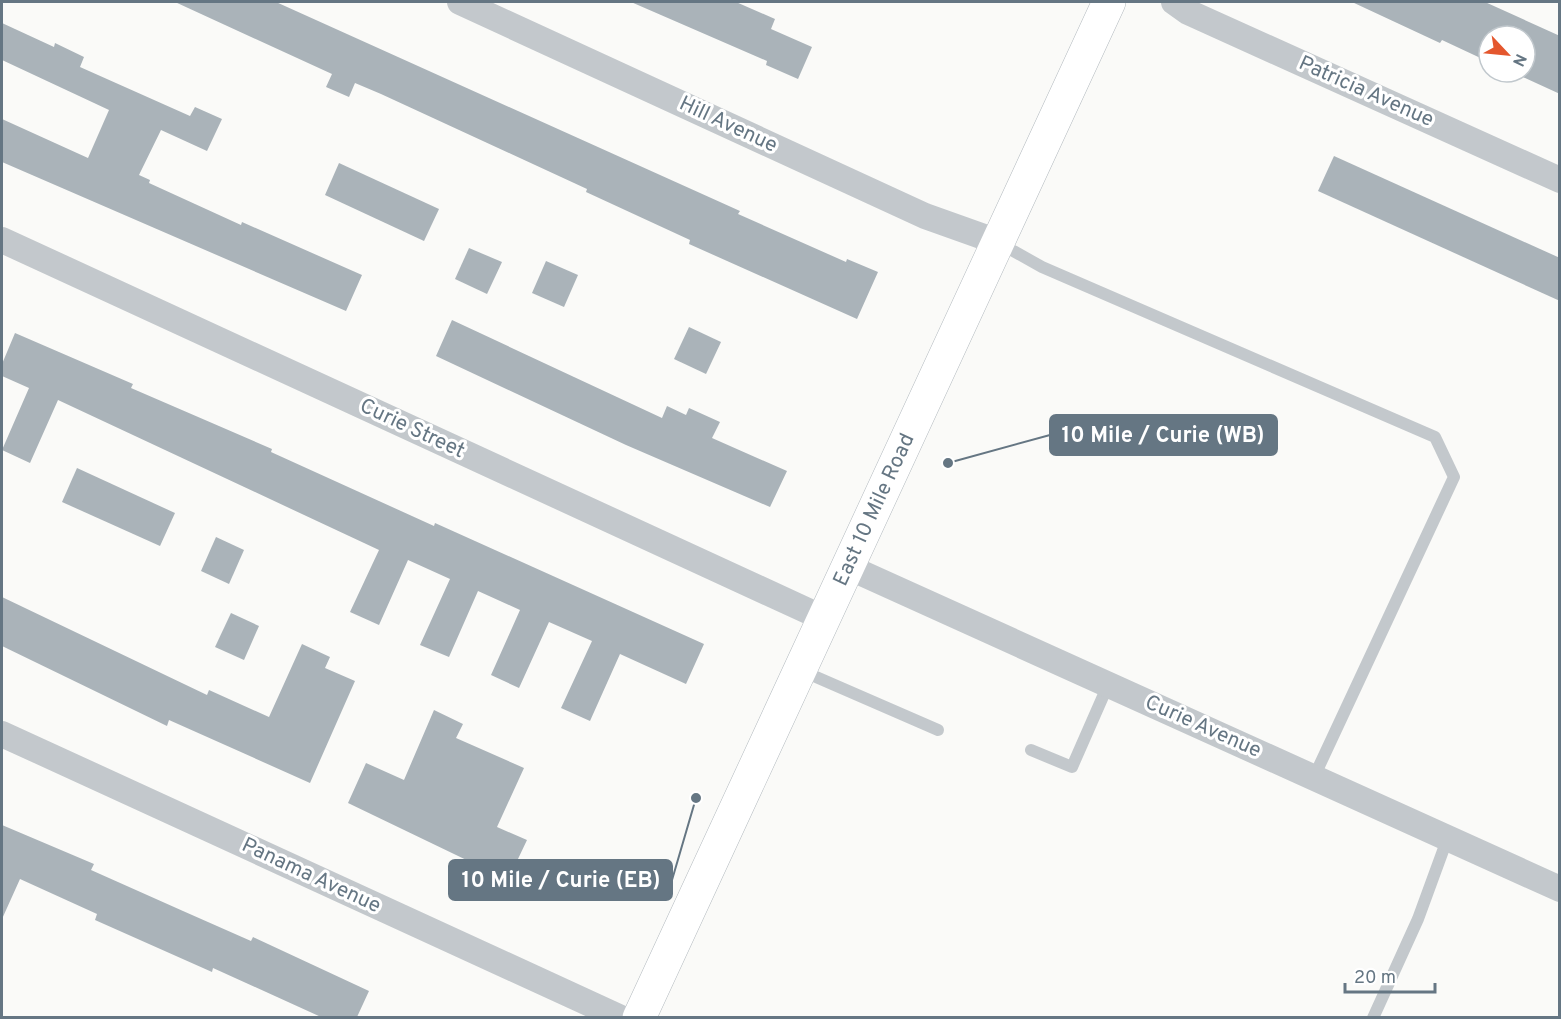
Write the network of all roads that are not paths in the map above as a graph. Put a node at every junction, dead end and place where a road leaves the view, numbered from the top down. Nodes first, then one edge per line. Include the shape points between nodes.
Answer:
1 (460, 2) edge
2 (1109, 2) edge
3 (1174, 2) edge
4 (1560, 180) edge
5 (2, 240) edge
6 (998, 242) junction
7 (846, 567) junction
8 (823, 618) junction
9 (799, 670) junction
10 (1108, 685) junction
11 (938, 730) dead end
12 (2, 734) edge
13 (1031, 750) dead end
14 (1314, 777) junction
15 (1448, 837) junction
16 (1560, 889) edge
17 (621, 1017) edge
18 (639, 1017) edge
19 (1373, 1017) edge

1 - 6 street, Hill Avenue via 925,216
2 - 6 main road, East 10 Mile Road
3 - 4 street, Patricia Avenue via 1188,12
5 - 8 street, Curie Street
6 - 7 main road, East 10 Mile Road
6 - 14 lane via 1041,267 1435,437 1454,477
7 - 8 main road, East 10 Mile Road
7 - 10 street, Curie Avenue
8 - 9 main road, East 10 Mile Road
9 - 11 lane
9 - 18 main road, East 10 Mile Road
10 - 13 lane via 1072,767
10 - 14 street, Curie Avenue
12 - 17 street, Panama Avenue
14 - 15 street, Curie Avenue
15 - 16 street, Curie Avenue
15 - 19 lane via 1418,919

